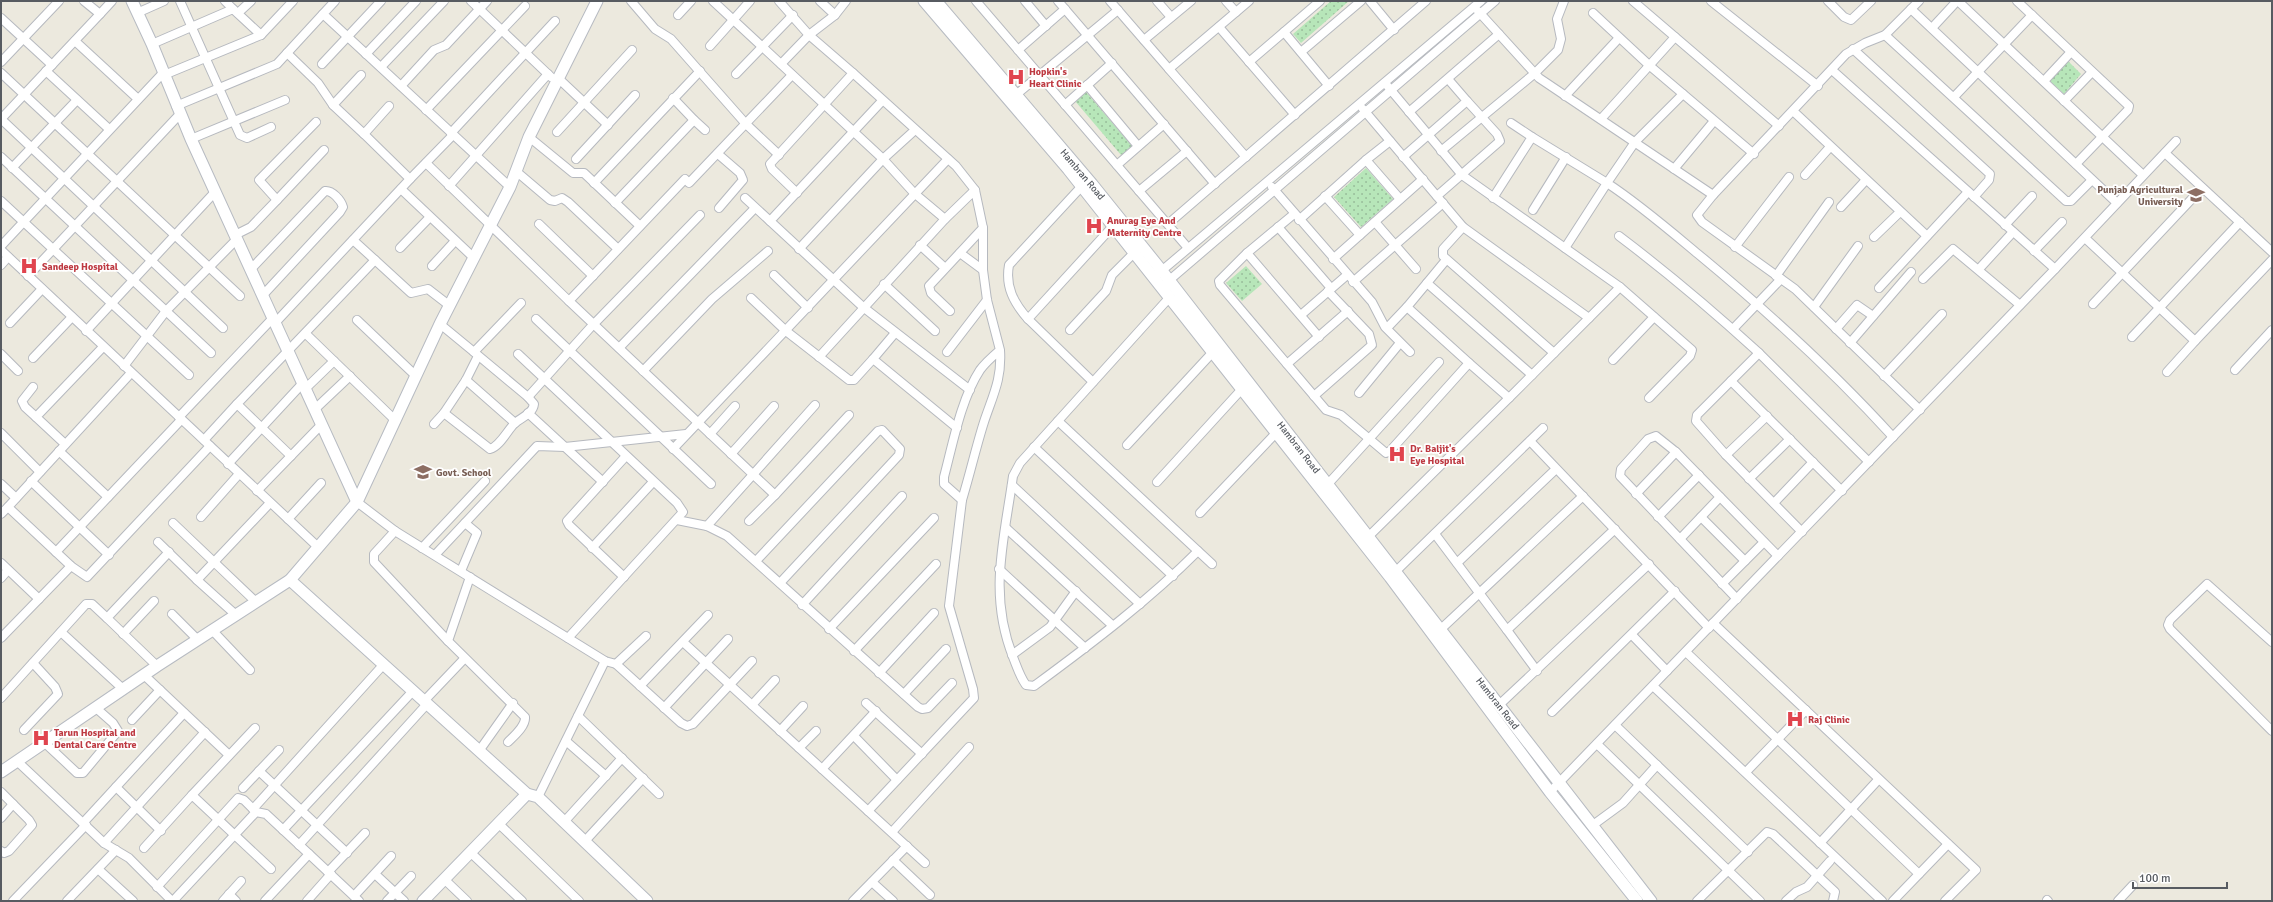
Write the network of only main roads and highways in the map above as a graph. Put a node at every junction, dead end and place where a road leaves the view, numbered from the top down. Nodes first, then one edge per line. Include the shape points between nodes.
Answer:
1 (132, 1) edge
2 (596, 1) edge
3 (924, 1) edge
4 (936, 1) edge
5 (1158, 274) junction
6 (1165, 284) junction
7 (357, 502) junction
8 (1336, 503) junction
9 (1393, 574) junction
10 (290, 580) junction
11 (1, 771) edge
12 (533, 796) junction
13 (423, 901) edge
14 (647, 901) edge
15 (1637, 901) edge
16 (1651, 901) edge

1 - 7 main road via 190,139
2 - 7 main road via 554,78 517,172 440,324
3 - 5 main road, Hambran Road via 1082,186 1134,253
4 - 5 main road, Hambran Road via 1017,94
5 - 6 main road, Hambran Road
6 - 8 main road, Hambran Road via 1328,484
6 - 8 main road, Hambran Road via 1169,298 1276,433
7 - 10 main road
8 - 9 main road, Hambran Road
8 - 9 main road, Hambran Road via 1369,536
9 - 15 main road, Hambran Road via 1550,792
9 - 16 main road, Hambran Road via 1441,630
10 - 11 main road via 156,666
10 - 12 main road via 479,751
12 - 13 main road via 498,823
12 - 14 main road

